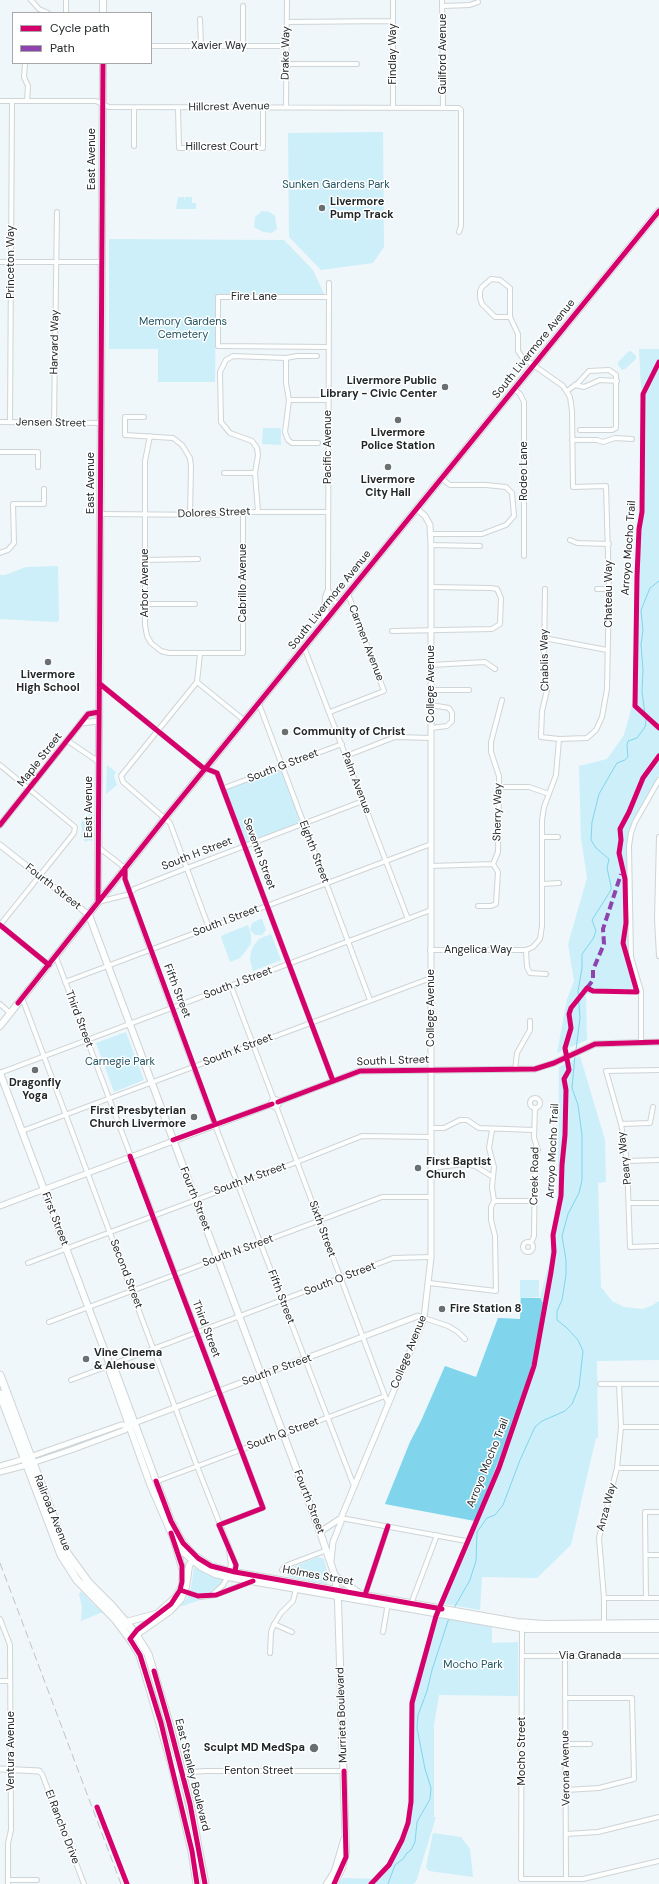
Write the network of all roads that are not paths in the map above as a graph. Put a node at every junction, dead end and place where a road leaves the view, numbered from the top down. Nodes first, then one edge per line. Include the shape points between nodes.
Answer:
1 (31, 0) edge
2 (66, 0) edge
3 (103, 0) edge
4 (287, 0) edge
5 (393, 0) edge
6 (442, 0) edge
7 (478, 2) dead end
8 (243, 6) dead end
9 (442, 6) junction
10 (39, 9) junction
11 (36, 12) edge
12 (46, 12) edge
13 (66, 12) edge
14 (103, 12) edge
15 (200, 19) dead end
16 (393, 21) junction
17 (287, 22) junction
18 (152, 46) edge
19 (201, 46) junction
20 (243, 46) junction
21 (286, 46) junction
22 (25, 64) edge
23 (103, 64) edge
24 (286, 64) junction
25 (357, 64) dead end
26 (0, 101) edge
27 (12, 101) junction
28 (27, 101) junction
29 (102, 104) junction
30 (263, 107) junction
31 (286, 107) junction
32 (393, 107) junction
33 (443, 107) junction
34 (134, 108) junction
35 (178, 108) junction
36 (134, 146) dead end
37 (56, 212) dead end
38 (659, 212) edge
39 (459, 232) dead end
40 (0, 262) edge
41 (10, 262) junction
42 (56, 262) junction
43 (102, 262) junction
44 (329, 283) dead end
45 (329, 297) junction
46 (510, 317) junction
47 (328, 347) junction
48 (317, 356) dead end
49 (286, 358) junction
50 (533, 366) junction
51 (617, 381) junction
52 (575, 385) junction
53 (514, 389) junction
54 (566, 391) junction
55 (289, 400) junction
56 (328, 400) junction
57 (144, 417) dead end
58 (0, 422) edge
59 (10, 422) junction
60 (54, 422) junction
61 (101, 423) junction
62 (615, 429) junction
63 (580, 430) dead end
64 (590, 430) junction
65 (150, 436) junction
66 (615, 438) junction
67 (632, 438) dead end
68 (572, 440) junction
69 (590, 440) junction
70 (318, 443) dead end
71 (0, 452) edge
72 (38, 467) dead end
73 (224, 473) dead end
74 (255, 473) junction
75 (441, 478) junction
76 (44, 489) dead end
77 (417, 509) junction
78 (243, 512) junction
79 (258, 512) junction
80 (328, 512) junction
81 (101, 514) junction
82 (145, 514) junction
83 (190, 515) junction
84 (430, 534) junction
85 (570, 540) dead end
86 (609, 544) junction
87 (431, 545) junction
88 (480, 546) dead end
89 (0, 553) edge
90 (524, 556) dead end
91 (198, 559) dead end
92 (146, 560) junction
93 (431, 587) junction
94 (545, 589) dead end
95 (597, 589) dead end
96 (609, 589) junction
97 (328, 592) junction
98 (348, 594) junction
99 (145, 604) junction
100 (196, 604) dead end
101 (339, 605) junction
102 (325, 622) junction
103 (431, 630) junction
104 (392, 631) dead end
105 (544, 638) junction
106 (304, 647) junction
107 (607, 650) junction
108 (200, 654) junction
109 (431, 665) junction
110 (495, 669) dead end
111 (197, 682) junction
112 (100, 684) junction
113 (431, 690) junction
114 (469, 690) dead end
115 (502, 700) dead end
116 (259, 704) junction
117 (431, 705) junction
118 (99, 712) junction
119 (330, 712) junction
120 (99, 721) junction
121 (245, 722) junction
122 (81, 723) junction
123 (431, 728) junction
124 (157, 730) junction
125 (431, 738) junction
126 (558, 739) junction
127 (68, 741) junction
128 (342, 744) junction
129 (346, 756) junction
130 (99, 762) junction
131 (0, 765) edge
132 (282, 766) junction
133 (207, 769) junction
134 (659, 780) edge
135 (499, 787) junction
136 (224, 788) junction
137 (30, 789) junction
138 (549, 794) junction
139 (363, 801) junction
140 (165, 818) junction
141 (304, 824) junction
142 (0, 825) edge
143 (542, 837) junction
144 (558, 837) dead end
145 (659, 837) edge
146 (431, 844) junction
147 (0, 845) edge
148 (245, 846) junction
149 (98, 847) junction
150 (386, 861) junction
151 (658, 862) edge
152 (494, 864) junction
153 (431, 866) junction
154 (125, 868) junction
155 (187, 868) junction
156 (38, 876) junction
157 (326, 883) junction
158 (559, 883) dead end
159 (542, 884) junction
160 (130, 894) junction
161 (98, 902) junction
162 (267, 906) junction
163 (478, 906) dead end
164 (431, 910) junction
165 (89, 915) junction
166 (408, 919) junction
167 (0, 925) edge
168 (658, 926) edge
169 (209, 928) junction
170 (348, 941) junction
171 (150, 950) junction
172 (430, 950) junction
173 (526, 950) junction
174 (659, 956) edge
175 (56, 957) junction
176 (288, 964) junction
177 (49, 965) junction
178 (108, 966) junction
179 (546, 974) dead end
180 (430, 978) junction
181 (65, 982) junction
182 (231, 986) junction
183 (21, 999) junction
184 (370, 1000) junction
185 (0, 1004) edge
186 (173, 1008) junction
187 (10, 1013) junction
188 (530, 1021) dead end
189 (311, 1023) junction
190 (130, 1024) junction
191 (0, 1026) edge
192 (87, 1040) junction
193 (641, 1042) junction
194 (659, 1042) edge
195 (253, 1044) junction
196 (44, 1056) junction
197 (194, 1066) junction
198 (431, 1070) junction
199 (515, 1070) junction
200 (659, 1070) edge
201 (0, 1073) edge
202 (333, 1081) junction
203 (152, 1082) junction
204 (108, 1099) junction
205 (275, 1103) junction
206 (653, 1107) dead end
207 (535, 1108) dead end
208 (66, 1115) junction
209 (215, 1124) junction
210 (621, 1124) junction
211 (431, 1128) junction
212 (492, 1130) junction
213 (534, 1130) junction
214 (22, 1131) junction
215 (430, 1137) junction
216 (173, 1140) junction
217 (130, 1156) junction
218 (659, 1160) edge
219 (627, 1161) junction
220 (297, 1162) junction
221 (431, 1168) junction
222 (87, 1173) junction
223 (493, 1177) junction
224 (238, 1183) junction
225 (44, 1189) junction
226 (430, 1197) junction
227 (195, 1199) junction
228 (494, 1201) junction
229 (535, 1201) junction
230 (629, 1203) junction
231 (659, 1203) edge
232 (0, 1206) edge
233 (153, 1215) junction
234 (319, 1220) junction
235 (110, 1231) junction
236 (531, 1242) dead end
237 (261, 1243) junction
238 (659, 1246) edge
239 (67, 1248) junction
240 (431, 1257) junction
241 (218, 1258) junction
242 (28, 1262) dead end
243 (175, 1274) junction
244 (340, 1278) junction
245 (429, 1283) junction
246 (132, 1290) junction
247 (282, 1300) junction
248 (89, 1307) junction
249 (240, 1316) junction
250 (424, 1318) junction
251 (49, 1322) dead end
252 (197, 1333) junction
253 (362, 1337) junction
254 (465, 1339) dead end
255 (154, 1349) junction
256 (305, 1360) junction
257 (110, 1365) junction
258 (0, 1375) edge
259 (261, 1375) junction
260 (71, 1380) dead end
261 (600, 1384) dead end
262 (619, 1384) junction
263 (659, 1384) edge
264 (219, 1391) junction
265 (0, 1394) edge
266 (385, 1396) junction
267 (388, 1403) junction
268 (176, 1407) junction
269 (327, 1418) junction
270 (132, 1424) junction
271 (620, 1427) junction
272 (659, 1427) edge
273 (283, 1434) junction
274 (240, 1450) junction
275 (28, 1461) junction
276 (0, 1466) edge
277 (197, 1466) junction
278 (617, 1468) junction
279 (659, 1468) edge
280 (0, 1472) edge
281 (153, 1482) junction
282 (354, 1486) junction
283 (659, 1512) edge
284 (341, 1518) junction
285 (219, 1525) junction
286 (388, 1526) junction
287 (338, 1531) junction
288 (320, 1532) junction
289 (437, 1535) junction
290 (173, 1537) junction
291 (466, 1541) dead end
292 (327, 1550) junction
293 (646, 1555) junction
294 (659, 1555) edge
295 (193, 1558) junction
296 (331, 1561) junction
297 (282, 1570) dead end
298 (231, 1573) junction
299 (335, 1576) junction
300 (253, 1581) junction
301 (296, 1589) junction
302 (183, 1591) junction
303 (338, 1593) junction
304 (363, 1594) junction
305 (212, 1595) junction
306 (604, 1598) junction
307 (646, 1598) junction
308 (659, 1598) edge
309 (388, 1602) junction
310 (411, 1606) junction
311 (158, 1613) junction
312 (0, 1619) edge
313 (126, 1622) junction
314 (659, 1623) edge
315 (274, 1624) junction
316 (522, 1626) junction
317 (604, 1626) junction
318 (659, 1629) edge
319 (292, 1632) dead end
320 (383, 1632) dead end
321 (134, 1636) junction
322 (270, 1653) dead end
323 (522, 1656) junction
324 (565, 1656) junction
325 (659, 1656) edge
326 (0, 1681) edge
327 (10, 1681) junction
328 (565, 1698) junction
329 (566, 1744) junction
330 (590, 1744) dead end
331 (0, 1769) edge
332 (11, 1769) junction
333 (344, 1770) junction
334 (39, 1771) joint
335 (174, 1773) junction
336 (182, 1773) junction
337 (566, 1790) junction
338 (659, 1817) edge
339 (345, 1834) junction
340 (566, 1834) junction
341 (659, 1861) edge
342 (566, 1879) junction
343 (38, 1880) dead end
344 (8, 1882) edge
345 (84, 1884) edge
346 (197, 1884) edge
347 (205, 1884) edge
348 (327, 1884) edge
349 (334, 1884) edge

1 - 10 street
2 - 13 street
3 - 14 main road
4 - 17 street, Drake Way
5 - 16 street, Findlay Way
6 - 9 street, Guilford Avenue
7 - 9 street via 470,5
8 - 20 street
9 - 33 street, Guilford Avenue
10 - 11 street
10 - 12 street
15 - 19 street
16 - 17 street
16 - 32 street, Findlay Way
17 - 21 street, Drake Way
18 - 19 street, Xavier Way
19 - 20 street, Xavier Way
20 - 21 street, Xavier Way
21 - 24 street, Drake Way
22 - 28 street
23 - 29 main road, East Avenue
24 - 25 street
24 - 31 street, Drake Way
26 - 27 street, Hillcrest Avenue
27 - 28 street, Hillcrest Avenue
27 - 41 street, Princeton Way
28 - 29 street, Hillcrest Avenue via 96,101
29 - 34 street, Hillcrest Avenue via 109,108
29 - 43 main road, East Avenue
30 - 31 street, Hillcrest Avenue
30 - 35 street, Hillcrest Avenue
30 - 35 street, Hillcrest Court via 263,148 179,148
31 - 32 street, Hillcrest Avenue
32 - 33 street, Hillcrest Avenue
33 - 39 street, Hillcrest Avenue via 461,110
34 - 35 street, Hillcrest Avenue
34 - 36 street
37 - 42 street, Harvard Way
38 - 50 main road, South Livermore Avenue
40 - 41 street
41 - 42 street
41 - 59 street, Princeton Way
42 - 43 street
42 - 60 street, Harvard Way
43 - 61 main road, East Avenue
44 - 45 street, Pacific Avenue
45 - 47 street, Pacific Avenue
45 - 47 street, Fire Lane via 218,297 218,346
46 - 46 street via 495,317 482,304 482,287 491,279 500,280 510,288
46 - 50 street via 518,334 518,351
47 - 56 street, Pacific Avenue
48 - 49 street
49 - 55 street
49 - 74 street via 233,356 226,360 220,372 221,422 230,433 255,444 258,455
50 - 53 main road, South Livermore Avenue
50 - 54 street via 563,386
51 - 52 street via 600,380 584,386
51 - 52 street via 614,372 593,370 586,372
51 - 62 street
52 - 54 street
53 - 75 main road, South Livermore Avenue
53 - 90 street, Rodeo Lane via 524,402
54 - 68 street, Chateau Way via 572,402
55 - 56 street
55 - 70 street via 286,432 288,440 292,443
56 - 80 street, Pacific Avenue
57 - 65 street via 125,417 125,435
58 - 59 street, Jensen Street
59 - 60 street, Jensen Street
60 - 61 street, Jensen Street
61 - 81 main road, East Avenue
62 - 64 street
62 - 66 street
63 - 64 street
64 - 69 street
65 - 82 street, Arbor Avenue via 145,461
65 - 83 street via 173,438 186,451 191,467
66 - 67 street
66 - 69 street via 603,442
68 - 69 street
68 - 86 street, Chateau Way via 573,487 606,486
71 - 72 street via 38,452
73 - 74 street
74 - 79 street
75 - 77 main road, South Livermore Avenue
75 - 84 street via 450,485 506,487 512,493 514,516 506,525 482,534
76 - 89 street via 44,504 13,504 14,543 8,550
77 - 84 street, College Avenue via 430,525
77 - 98 main road, South Livermore Avenue
78 - 79 street, Dolores Street
78 - 83 street, Dolores Street
78 - 108 street, Cabrillo Avenue via 243,653
79 - 80 street, Dolores Street
80 - 97 street, Pacific Avenue
81 - 82 street, Dolores Street
81 - 112 main road, East Avenue
82 - 83 street, Dolores Street
82 - 92 street, Arbor Avenue
84 - 87 street, College Avenue
85 - 86 street
86 - 96 street, Chateau Way
87 - 88 street
87 - 93 street, College Avenue
91 - 92 street
92 - 99 street, Arbor Avenue
93 - 103 street, College Avenue
93 - 103 street via 496,589 501,598 501,616 500,624 492,629
94 - 105 street, Chablis Way
95 - 96 street
96 - 107 street, Chateau Way
97 - 101 street via 331,599
97 - 102 main road
98 - 101 main road, South Livermore Avenue
98 - 119 street, Carmen Avenue via 384,691
99 - 100 street
99 - 108 street, Arbor Avenue via 147,636 156,647 169,653
101 - 102 main road, South Livermore Avenue
102 - 106 main road, South Livermore Avenue
103 - 104 street
103 - 109 street, College Avenue
105 - 107 street
105 - 126 street, Chablis Way via 547,690 542,711 541,737
106 - 116 main road, South Livermore Avenue
106 - 119 street, Palm Avenue
107 - 126 street, Chateau Way via 606,702 596,730 588,738
108 - 111 street
109 - 110 street via 485,662
109 - 113 street, College Avenue
111 - 121 street
111 - 124 street
112 - 118 main road, East Avenue
112 - 124 street, Seventh Street
113 - 114 street
113 - 117 street, College Avenue
115 - 135 street, Sherry Way via 491,742
116 - 121 main road, South Livermore Avenue
116 - 132 street, Eighth Street
117 - 123 street, College Avenue
117 - 123 street via 449,708 452,721 447,726
118 - 120 main road, East Avenue
118 - 122 street, Maple Street via 88,714
119 - 128 street, Palm Avenue
120 - 122 street
120 - 130 main road, East Avenue
121 - 133 main road, South Livermore Avenue
122 - 127 street, Maple Street
123 - 125 street, College Avenue
124 - 133 street, Seventh Street
124 - 140 street via 122,776 123,782
125 - 129 street via 395,737
125 - 146 street, College Avenue
126 - 138 street via 556,775
127 - 130 street
127 - 137 street, Maple Street
128 - 129 street, Palm Avenue
128 - 132 street, South G Street
129 - 139 street, Palm Avenue
130 - 149 main road, East Avenue
131 - 137 street
132 - 136 street, South G Street
132 - 141 street, Eighth Street
133 - 136 street, Seventh Street via 217,773
133 - 140 main road, South Livermore Avenue
134 - 193 street via 635,822 629,846 631,957 641,991
135 - 138 street via 529,787
135 - 152 street, Sherry Way via 498,852
136 - 148 street, Seventh Street
137 - 142 street, Maple Street
137 - 156 street via 75,827 74,833
138 - 143 street via 542,820
139 - 141 street, South H Street
139 - 150 street, Palm Avenue
140 - 154 main road, South Livermore Avenue
140 - 155 street via 170,823
141 - 148 street, South H Street
141 - 157 street, Eighth Street
143 - 144 street
143 - 159 street
145 - 151 street
146 - 150 street, South I Street
146 - 153 street, College Avenue
147 - 156 street, Fourth Street
148 - 155 street, South H Street
148 - 162 street, Seventh Street
149 - 154 street
149 - 161 main road, East Avenue
150 - 157 street, South I Street
150 - 166 street, Palm Avenue
151 - 168 street
152 - 153 street
152 - 163 street via 498,872 496,904
153 - 164 street, College Avenue
154 - 160 street, Fifth Street via 124,878
154 - 161 main road, South Livermore Avenue
155 - 160 street, South H Street via 134,889
155 - 169 street
156 - 165 street, Fourth Street
156 - 167 street
157 - 162 street, South I Street
157 - 170 street, Eighth Street
158 - 159 street
159 - 173 street via 540,939
160 - 161 street, South H Street
160 - 171 street, Fifth Street
161 - 165 main road, South Livermore Avenue
162 - 169 street, South I Street
162 - 176 street, Seventh Street
164 - 166 street, South J Street
164 - 172 street, College Avenue
165 - 175 main road, South Livermore Avenue
165 - 178 main road, Fourth Street
166 - 170 street, South J Street
167 - 177 street
168 - 174 street
169 - 171 street, South I Street
170 - 176 street, South J Street
170 - 184 street, Eighth Street
171 - 178 street, South I Street
171 - 186 street, Fifth Street
172 - 173 street, Angelica Way
172 - 180 street, College Avenue
173 - 179 street via 530,973
175 - 177 main road, South Livermore Avenue
175 - 181 street, Third Street
176 - 182 street, South J Street
176 - 189 street, Seventh Street
177 - 183 main road, South Livermore Avenue
178 - 181 street, South I Street
178 - 190 main road, Fourth Street
180 - 184 street, South K Street
180 - 198 street, College Avenue
181 - 192 street, Third Street
182 - 186 street, South J Street
182 - 195 street, Sixth Street
183 - 187 main road, South Livermore Avenue
183 - 196 street, Second Street
184 - 189 street, South K Street
185 - 187 street
186 - 190 street, South J Street
186 - 197 street, Fifth Street
187 - 191 main road, South Livermore Avenue
188 - 199 street via 530,1030 517,1053
189 - 195 street, South K Street
189 - 202 street, Seventh Street
190 - 192 street, South J Street
190 - 203 main road, Fourth Street
192 - 196 street, South J Street
192 - 204 street, Third Street
193 - 194 street, South L Street
193 - 199 street, South L Street via 601,1043 535,1069
195 - 197 street, South K Street
195 - 205 street, Sixth Street
196 - 201 street, South J Street
196 - 208 street, Second Street
197 - 203 street, South K Street
197 - 209 street, Fifth Street
198 - 199 street, South L Street
198 - 202 street, South L Street via 360,1071
198 - 211 street, College Avenue
200 - 210 street, Peary Way via 606,1071
201 - 214 main road, First Street
202 - 205 street, South L Street
203 - 204 street, South K Street
203 - 216 main road, Fourth Street
204 - 208 street, South K Street
204 - 217 street, Third Street
205 - 209 street, South L Street
205 - 220 street, Sixth Street
206 - 210 street via 650,1123
207 - 213 street, Creek Road
208 - 214 street, South K Street
208 - 222 street, Second Street
209 - 216 street, South L Street
209 - 224 street, Fifth Street
210 - 219 street, Peary Way
211 - 212 street via 444,1128 460,1120 467,1120 479,1128
211 - 215 street, College Avenue
212 - 213 street
212 - 223 street via 489,1148 494,1167
213 - 229 street, Creek Road via 538,1150 534,1160
214 - 225 main road, First Street
215 - 220 street, South M Street via 362,1136
215 - 221 street, College Avenue
216 - 217 street, South L Street
216 - 227 main road, Fourth Street
217 - 222 street, South L Street
217 - 233 street, Third Street
218 - 219 street
219 - 230 street, Peary Way
220 - 224 street, South M Street
220 - 234 street, Sixth Street
221 - 223 street via 464,1164 475,1166
221 - 226 street, College Avenue
222 - 225 street, South L Street
222 - 235 street, Second Street
223 - 228 street
224 - 227 street, South M Street
224 - 237 street, Fifth Street
225 - 232 street, South L Street
225 - 239 main road, First Street
226 - 234 street, South N Street via 382,1197
226 - 240 street, College Avenue
227 - 233 street, South M Street
227 - 241 main road, Fourth Street
228 - 229 street
228 - 245 street via 491,1207 491,1220 495,1236 496,1291
229 - 236 street, Creek Road via 534,1236
230 - 231 street
230 - 238 street, Peary Way via 630,1247
233 - 235 street, South M Street
233 - 243 street, Third Street
234 - 237 street, South N Street
234 - 244 street, Sixth Street
235 - 239 street, South M Street
235 - 246 street, Second Street
237 - 241 street, South N Street
237 - 247 street, Fifth Street
239 - 242 street, South M Street
239 - 248 main road, First Street
240 - 244 street, South O Street via 393,1258
240 - 245 street, College Avenue
241 - 243 street, South N Street
241 - 249 main road, Fourth Street
243 - 246 street, South N Street
243 - 252 street, Third Street
244 - 247 street, South O Street
244 - 253 street, Sixth Street
245 - 250 street, College Avenue
246 - 248 street, South N Street
246 - 255 street, Second Street
247 - 249 street, South O Street
247 - 256 street, Fifth Street
248 - 251 street, South N Street
248 - 257 main road, First Street
249 - 252 street, South O Street
249 - 259 main road, Fourth Street
250 - 253 street, South P Street via 418,1316
250 - 254 street via 453,1329
250 - 267 street, College Avenue
252 - 255 street, South O Street
252 - 264 street, Third Street
253 - 256 street, South P Street
253 - 266 street, Sixth Street
255 - 257 street, South O Street
255 - 268 street, Second Street
256 - 259 street, South P Street
256 - 269 street, Fifth Street
257 - 260 street, South O Street
257 - 270 main road, First Street via 110,1372
258 - 275 main road, Railroad Avenue
259 - 264 street, South P Street
259 - 273 main road, Fourth Street
261 - 262 street
262 - 263 street
262 - 271 street, Anza Way
264 - 268 street, South P Street
264 - 274 street, Third Street
265 - 275 main road, Railroad Avenue
266 - 267 street
266 - 269 street, South Q Street
267 - 282 street, College Avenue
268 - 270 street, South P Street
268 - 277 street, Second Street
269 - 273 street, South Q Street
269 - 282 street, Fifth Street
270 - 275 street, South P Street via 125,1430
270 - 281 main road, First Street
271 - 272 street
271 - 278 street, Anza Way
273 - 274 street, South Q Street
273 - 288 main road, Fourth Street
274 - 277 street, South Q Street
274 - 285 street, Third Street via 263,1508
275 - 276 street
275 - 280 street
275 - 313 main road, Railroad Avenue via 72,1562 88,1583
275 - 321 main road, Railroad Avenue via 54,1540 66,1564 82,1586
277 - 281 street, South Q Street
277 - 285 street, Second Street
278 - 279 street
278 - 306 street, Anza Way via 599,1538
281 - 290 main road, First Street
281 - 295 main road, First Street via 177,1535
282 - 284 street, College Avenue
283 - 293 street via 645,1512
284 - 286 street
284 - 287 street, College Avenue
284 - 288 street
285 - 298 street, Second Street via 236,1565
286 - 289 street
286 - 304 street
287 - 288 street
287 - 296 street, College Avenue via 333,1542
288 - 292 main road, Fourth Street
289 - 291 street
289 - 310 street
290 - 295 main road, First Street
290 - 302 main road, First Street via 183,1571
292 - 296 main road, Fourth Street
292 - 297 street via 285,1566
293 - 294 street
293 - 307 street
295 - 298 main road, Holmes Street
295 - 302 main road
296 - 299 main road, Fourth Street
298 - 300 main road, Holmes Street
298 - 303 main road, Holmes Street
298 - 305 street
299 - 303 main road, Fourth Street
299 - 304 main road
300 - 301 main road, Holmes Street
300 - 305 street
301 - 303 main road, Holmes Street
301 - 315 street via 293,1601
302 - 305 street via 201,1597
302 - 311 main road
302 - 321 main road via 174,1608
303 - 304 main road, Holmes Street
303 - 309 main road, Holmes Street
303 - 333 main road, Murrieta Boulevard
304 - 309 main road, Holmes Street
306 - 307 street
306 - 317 street, Anza Way
307 - 308 street
309 - 310 main road, Holmes Street
309 - 320 street
310 - 316 main road, Holmes Street
311 - 313 main road
311 - 321 main road
312 - 327 street, Ventura Avenue via 10,1645
313 - 321 main road, Railroad Avenue
314 - 317 main road, Holmes Street
315 - 319 street
315 - 322 street
316 - 317 main road, Holmes Street
316 - 323 street, Mocho Street
317 - 318 main road, Holmes Street
321 - 335 main road, East Stanley Boulevard
321 - 336 main road, East Stanley Boulevard via 148,1654
323 - 324 street, Via Granada
323 - 342 street, Mocho Street via 521,1879
324 - 325 street, Via Granada
324 - 328 street, Verona Avenue
326 - 327 street
327 - 332 street, Ventura Avenue
328 - 329 street, Verona Avenue
328 - 337 street via 632,1698 634,1779 599,1788
329 - 330 street
329 - 337 street, Verona Avenue
331 - 332 street
332 - 334 street
332 - 344 street, Ventura Avenue
333 - 336 street, Fenton Street
333 - 339 main road, Murrieta Boulevard
334 - 345 street, El Rancho Drive
335 - 336 street, Fenton Street
335 - 346 main road, East Stanley Boulevard
336 - 347 main road, East Stanley Boulevard
337 - 340 street, Verona Avenue
338 - 340 street via 598,1832
339 - 348 main road, Murrieta Boulevard via 335,1871
339 - 349 main road, Murrieta Boulevard via 346,1857
340 - 342 street, Verona Avenue
341 - 342 street via 589,1878
343 - 344 street

